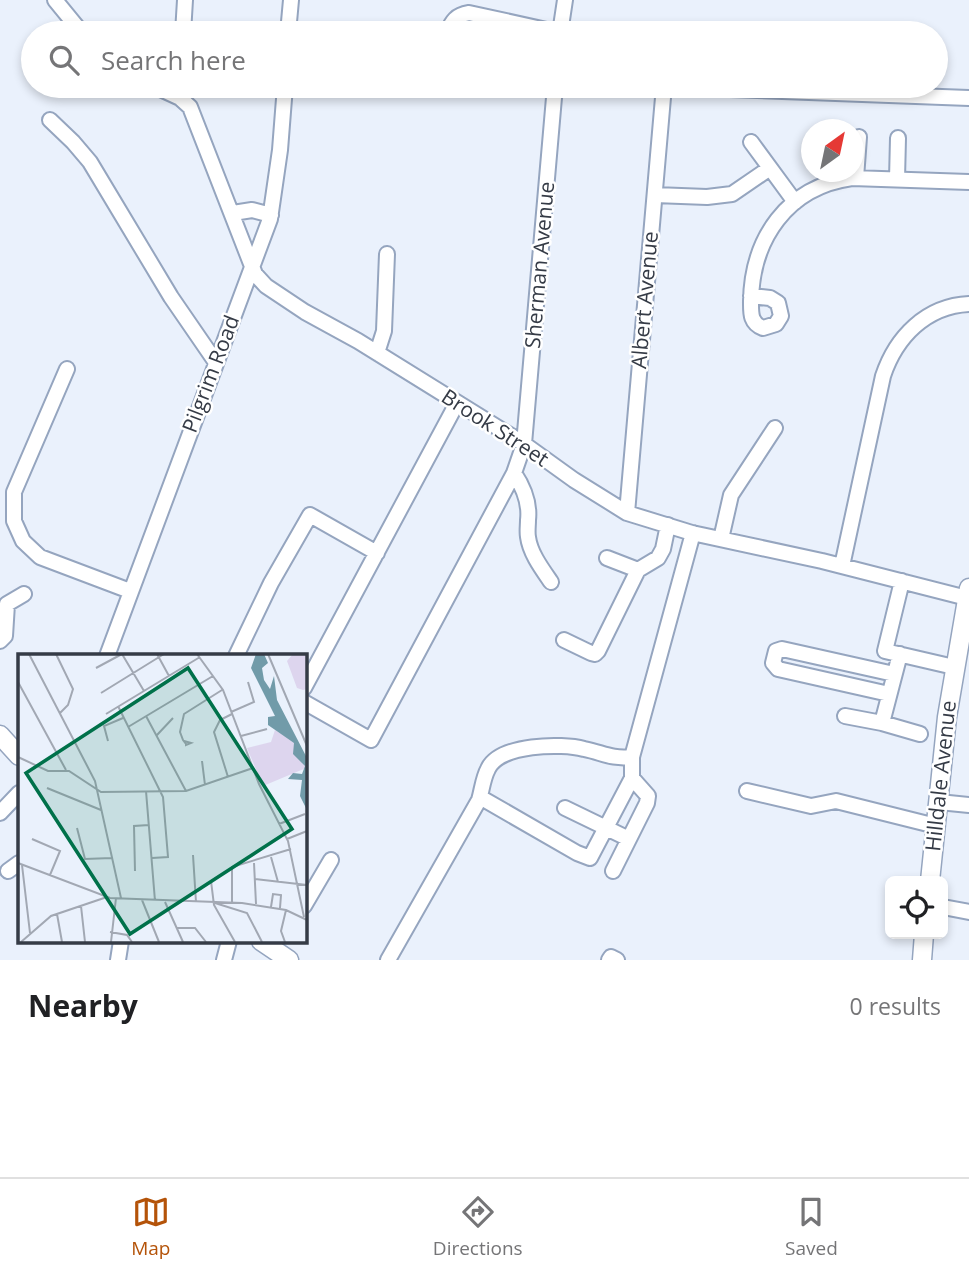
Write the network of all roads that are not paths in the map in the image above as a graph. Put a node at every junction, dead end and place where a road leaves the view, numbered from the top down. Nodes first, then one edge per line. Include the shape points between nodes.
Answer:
1 (55, 0) edge
2 (184, 0) edge
3 (291, 0) edge
4 (565, 0) edge
5 (72, 21) edge
6 (183, 21) edge
7 (289, 21) edge
8 (453, 21) edge
9 (505, 21) edge
10 (562, 21) edge
11 (948, 97) edge
12 (184, 98) edge
13 (284, 98) edge
14 (554, 98) edge
15 (663, 98) edge
16 (969, 98) edge
17 (50, 120) dead end
18 (898, 138) dead end
19 (751, 142) dead end
20 (770, 168) junction
21 (864, 178) edge
22 (897, 179) junction
23 (969, 181) edge
24 (836, 182) edge
25 (655, 195) junction
26 (795, 202) junction
27 (233, 214) junction
28 (271, 215) junction
29 (387, 254) dead end
30 (253, 267) junction
31 (751, 296) dead end
32 (969, 304) edge
33 (377, 354) junction
34 (215, 361) junction
35 (67, 369) dead end
36 (457, 403) junction
37 (775, 428) dead end
38 (524, 444) junction
39 (514, 473) junction
40 (626, 513) junction
41 (668, 525) junction
42 (693, 533) junction
43 (721, 539) junction
44 (377, 553) junction
45 (607, 558) dead end
46 (658, 558) junction
47 (684, 566) junction
48 (842, 566) junction
49 (638, 570) junction
50 (902, 581) junction
51 (551, 582) dead end
52 (130, 591) junction
53 (968, 593) edge
54 (24, 594) dead end
55 (564, 640) dead end
56 (0, 641) edge
57 (108, 654) edge
58 (237, 654) edge
59 (900, 654) junction
60 (954, 667) junction
61 (894, 674) junction
62 (306, 684) edge
63 (889, 694) junction
64 (306, 703) edge
65 (845, 716) dead end
66 (882, 723) junction
67 (920, 734) dead end
68 (1, 739) edge
69 (18, 755) edge
70 (632, 757) junction
71 (632, 778) junction
72 (747, 791) dead end
73 (18, 794) edge
74 (479, 800) junction
75 (939, 802) junction
76 (969, 805) edge
77 (565, 808) dead end
78 (0, 813) edge
79 (936, 826) junction
80 (606, 830) junction
81 (629, 839) junction
82 (331, 860) dead end
83 (613, 871) dead end
84 (931, 876) edge
85 (306, 903) edge
86 (948, 908) edge
87 (969, 912) edge
88 (924, 939) edge
89 (121, 942) edge
90 (229, 942) edge
91 (263, 942) edge
92 (284, 951) edge
93 (118, 960) edge
94 (224, 960) edge
95 (388, 960) edge
96 (922, 960) edge

1 - 5 street
2 - 6 street
3 - 7 street
4 - 10 street
8 - 9 street via 469,13
11 - 16 street
12 - 27 street, Brook Street
13 - 28 street, Pilgrim Road
14 - 38 street, Sherman Avenue
15 - 25 street, Albert Avenue
17 - 34 street via 90,162
18 - 22 street
19 - 20 street
20 - 25 street via 732,194
20 - 26 street
21 - 22 street
22 - 23 street
24 - 26 street
25 - 40 street, Albert Avenue
26 - 31 street via 764,239
27 - 28 street via 252,210
27 - 30 street, Brook Street
28 - 30 street, Pilgrim Road
29 - 33 street via 384,331
30 - 33 street, Brook Street via 266,286
30 - 34 street, Pilgrim Road
32 - 48 street via 942,310 915,324 890,358
33 - 36 street, Brook Street
34 - 52 street, Pilgrim Road
35 - 52 street via 14,492 14,521 23,541 40,557
36 - 38 street, Brook Street
36 - 44 street
37 - 43 street via 732,495
38 - 39 street, Sherman Avenue
38 - 40 street, Brook Street
39 - 51 street via 527,497 527,536
39 - 64 street, Sherman Avenue via 371,740
40 - 41 street, Brook Street
41 - 42 street, Brook Street
41 - 46 street
42 - 43 street, Brook Street
42 - 47 street
43 - 48 street, Brook Street
44 - 58 street via 310,515
44 - 62 street
45 - 49 street
46 - 47 street
46 - 49 street
47 - 70 street
48 - 50 street, Brook Street
49 - 55 street via 595,654
50 - 53 street, Brook Street
50 - 59 street via 885,651
52 - 57 street, Pilgrim Road
53 - 60 main road, Hilldale Avenue
54 - 56 street via 7,604 5,636
59 - 60 street
59 - 61 street
60 - 75 main road, Hilldale Avenue
61 - 63 street
61 - 63 street via 782,649 776,651 773,663 778,669
63 - 66 street
65 - 66 street
66 - 67 street
68 - 69 main road
70 - 71 street
70 - 74 street via 615,759 565,746 506,752 488,768
71 - 80 street
71 - 81 street via 648,796
72 - 79 street via 811,806 836,801
73 - 78 street
74 - 80 street via 590,858
74 - 95 street
75 - 76 street
75 - 79 main road, Hilldale Avenue
77 - 80 street
79 - 84 main road, Hilldale Avenue
80 - 81 street
81 - 83 street
82 - 85 street
86 - 87 street
88 - 96 main road
89 - 93 street
90 - 94 street
91 - 92 main road

